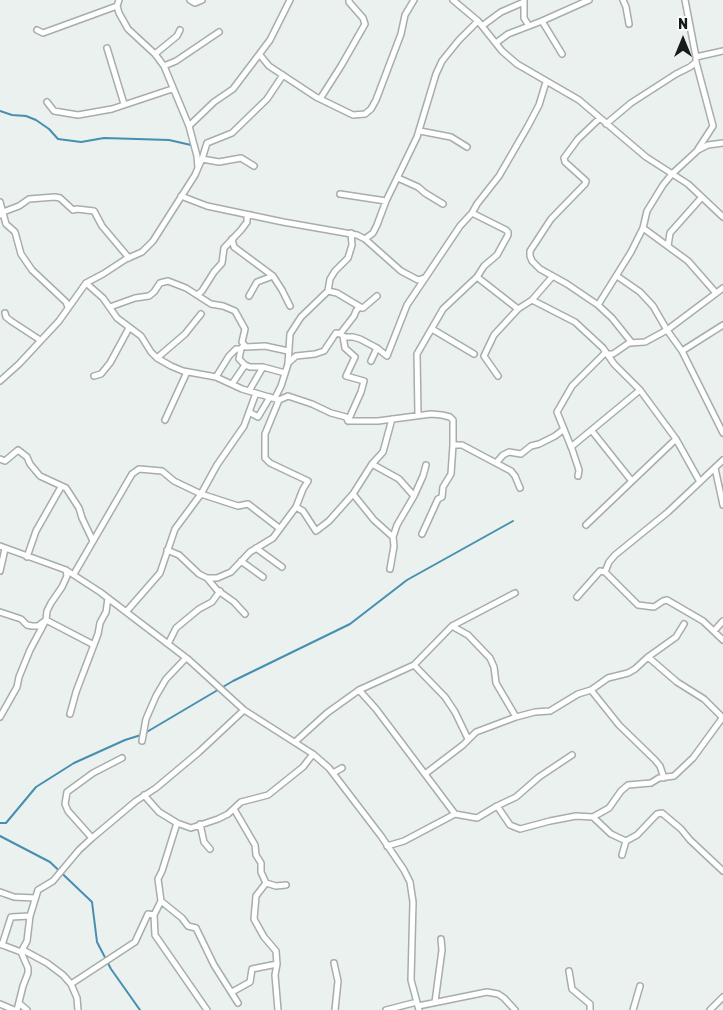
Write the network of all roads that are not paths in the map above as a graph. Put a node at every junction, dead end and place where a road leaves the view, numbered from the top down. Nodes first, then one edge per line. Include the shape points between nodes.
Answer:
1 (119, 0) edge
2 (190, 0) edge
3 (202, 0) edge
4 (290, 0) edge
5 (350, 0) edge
6 (414, 0) edge
7 (453, 0) edge
8 (589, 0) edge
9 (623, 0) edge
10 (685, 0) edge
11 (524, 1) edge
12 (582, 2) edge
13 (117, 6) junction
14 (542, 22) junction
15 (480, 23) junction
16 (629, 24) dead end
17 (529, 26) junction
18 (37, 30) dead end
19 (180, 30) dead end
20 (219, 32) dead end
21 (496, 43) junction
22 (107, 48) dead end
23 (723, 51) edge
24 (155, 54) junction
25 (562, 54) dead end
26 (260, 55) junction
27 (696, 59) junction
28 (164, 66) junction
29 (283, 75) junction
30 (546, 82) junction
31 (172, 89) junction
32 (320, 99) junction
33 (47, 102) dead end
34 (124, 104) junction
35 (600, 118) junction
36 (606, 124) junction
37 (189, 126) junction
38 (420, 131) junction
39 (723, 143) edge
40 (467, 146) dead end
41 (698, 150) junction
42 (202, 159) junction
43 (254, 166) dead end
44 (198, 168) junction
45 (672, 174) junction
46 (398, 178) junction
47 (340, 194) dead end
48 (181, 196) junction
49 (702, 196) junction
50 (386, 201) junction
51 (0, 202) edge
52 (443, 204) dead end
53 (2, 213) edge
54 (472, 213) junction
55 (251, 215) junction
56 (723, 217) edge
57 (643, 228) junction
58 (351, 233) junction
59 (232, 239) junction
60 (365, 240) junction
61 (668, 246) junction
62 (129, 258) junction
63 (273, 276) junction
64 (617, 276) junction
65 (477, 277) junction
66 (552, 277) junction
67 (424, 278) junction
68 (86, 283) junction
69 (723, 288) edge
70 (328, 291) junction
71 (716, 293) junction
72 (197, 296) junction
73 (249, 296) dead end
74 (377, 296) dead end
75 (532, 300) junction
76 (598, 305) junction
77 (290, 306) dead end
78 (68, 307) junction
79 (110, 307) junction
80 (363, 308) junction
81 (518, 309) junction
82 (5, 312) dead end
83 (201, 314) dead end
84 (723, 325) edge
85 (130, 328) junction
86 (432, 330) junction
87 (667, 330) junction
88 (342, 335) junction
89 (40, 340) junction
90 (632, 343) junction
91 (242, 347) junction
92 (377, 348) junction
93 (288, 351) junction
94 (682, 351) junction
95 (474, 354) dead end
96 (608, 355) junction
97 (157, 358) junction
98 (371, 361) dead end
99 (288, 364) junction
100 (245, 365) junction
101 (263, 367) junction
102 (187, 372) junction
103 (284, 373) junction
104 (94, 376) dead end
105 (498, 376) dead end
106 (216, 377) junction
107 (0, 381) edge
108 (232, 384) junction
109 (640, 390) junction
110 (249, 391) junction
111 (256, 393) junction
112 (274, 398) junction
113 (249, 412) junction
114 (418, 415) junction
115 (392, 419) junction
116 (165, 420) dead end
117 (348, 421) junction
118 (564, 429) junction
119 (592, 431) junction
120 (723, 432) edge
121 (676, 439) junction
122 (453, 445) junction
123 (572, 447) junction
124 (0, 459) edge
125 (723, 460) edge
126 (496, 463) junction
127 (372, 464) junction
128 (426, 465) dead end
129 (715, 468) junction
130 (578, 476) dead end
131 (632, 480) junction
132 (700, 482) junction
133 (61, 487) junction
134 (520, 488) dead end
135 (201, 494) junction
136 (352, 494) junction
137 (414, 496) junction
138 (723, 505) edge
139 (296, 507) junction
140 (586, 525) dead end
141 (279, 528) junction
142 (422, 534) dead end
143 (393, 536) junction
144 (92, 541) junction
145 (3, 547) edge
146 (256, 548) junction
147 (168, 550) junction
148 (27, 556) junction
149 (241, 561) junction
150 (282, 567) dead end
151 (390, 569) dead end
152 (66, 570) junction
153 (0, 571) edge
154 (604, 572) junction
155 (74, 574) junction
156 (263, 577) dead end
157 (207, 578) junction
158 (220, 591) junction
159 (515, 593) dead end
160 (108, 598) junction
161 (577, 598) dead end
162 (0, 612) edge
163 (126, 612) junction
164 (245, 614) dead end
165 (46, 620) junction
166 (723, 621) edge
167 (684, 624) dead end
168 (452, 626) junction
169 (714, 631) junction
170 (723, 640) edge
171 (168, 644) junction
172 (94, 645) junction
173 (648, 657) junction
174 (186, 658) junction
175 (414, 665) junction
176 (359, 690) junction
177 (591, 690) junction
178 (244, 710) junction
179 (70, 714) dead end
180 (0, 717) edge
181 (516, 717) junction
182 (723, 717) edge
183 (468, 739) junction
184 (142, 741) dead end
185 (295, 742) junction
186 (313, 754) junction
187 (572, 755) dead end
188 (122, 758) dead end
189 (342, 768) dead end
190 (333, 772) junction
191 (424, 774) junction
192 (664, 778) junction
193 (144, 795) junction
194 (496, 806) junction
195 (234, 809) junction
196 (455, 814) junction
197 (594, 816) junction
198 (177, 823) junction
199 (200, 824) junction
200 (92, 838) junction
201 (626, 841) junction
202 (387, 846) junction
203 (210, 849) dead end
204 (622, 855) dead end
205 (723, 871) edge
206 (266, 883) junction
207 (286, 885) dead end
208 (0, 892) edge
209 (35, 898) junction
210 (161, 902) junction
211 (154, 914) junction
212 (30, 916) junction
213 (441, 939) dead end
214 (1, 944) edge
215 (22, 951) junction
216 (334, 963) dead end
217 (277, 964) junction
218 (569, 971) dead end
219 (71, 984) junction
220 (640, 986) dead end
221 (232, 992) junction
222 (723, 997) edge
223 (238, 1002) dead end
224 (435, 1002) junction
225 (0, 1004) edge
226 (20, 1004) junction
227 (418, 1006) edge
228 (15, 1010) edge
229 (27, 1010) edge
230 (78, 1010) edge
231 (207, 1010) edge
232 (278, 1010) edge
233 (335, 1010) edge
234 (386, 1010) edge
235 (515, 1010) edge
236 (590, 1010) edge
237 (633, 1010) edge
238 (710, 1010) edge

1 - 13 street
2 - 3 street via 195,3
4 - 26 street
5 - 32 street via 365,24
6 - 32 street via 372,109 365,114 353,115
7 - 15 street
8 - 12 street
9 - 16 street
10 - 27 street
11 - 15 street
11 - 17 street via 524,18
12 - 14 street
13 - 18 street via 43,33
13 - 24 street via 128,29
14 - 17 street
14 - 25 street
15 - 21 street
15 - 38 street via 459,40 442,61
17 - 21 street via 508,34
19 - 24 street
20 - 28 street
21 - 30 street via 516,64
22 - 34 street
23 - 27 street
24 - 28 street
26 - 29 street
26 - 37 street via 233,89
27 - 36 street via 690,67 631,103
27 - 41 street via 713,126
28 - 31 street
29 - 32 street
29 - 42 street via 267,99 232,133 207,143
30 - 35 street via 579,100
30 - 54 street via 528,126 499,176
31 - 34 street
31 - 37 street
33 - 34 street via 54,111 72,115
35 - 36 street
35 - 66 street via 564,158 583,177 585,184 551,220 530,251 532,261
36 - 45 street
37 - 44 street
38 - 40 street via 451,137
38 - 46 street
39 - 41 street
41 - 45 street
42 - 43 street via 219,162 241,158
42 - 44 street
44 - 48 street
45 - 49 street
45 - 57 street via 647,211
46 - 50 street
46 - 52 street
47 - 50 street
48 - 55 street via 207,206
48 - 62 street via 153,241 142,252
49 - 56 street
49 - 61 street via 670,233
50 - 60 street via 373,233
51 - 53 street
53 - 62 street via 35,198 60,198 73,210 94,211 102,226
53 - 78 street via 6,224 15,232 21,254 32,270
54 - 65 street via 508,232 497,255
54 - 67 street
55 - 58 street
55 - 59 street
57 - 61 street
57 - 64 street
58 - 60 street
58 - 70 street via 348,258 335,270
59 - 63 street via 234,247
59 - 72 street via 224,248 222,263
60 - 67 street via 401,271 418,280
61 - 71 street via 688,261
62 - 68 street
63 - 73 street via 257,282
63 - 77 street
64 - 76 street
64 - 87 street via 648,299
65 - 81 street
65 - 86 street via 443,309
66 - 75 street
66 - 76 street
67 - 92 street via 407,305 387,356
68 - 78 street
68 - 79 street
69 - 71 street
70 - 80 street
70 - 93 street via 290,334
71 - 87 street
72 - 79 street via 168,281 160,284 149,296
72 - 91 street via 234,311 245,330
74 - 80 street
75 - 81 street
75 - 96 street via 575,322
76 - 90 street
78 - 89 street
79 - 85 street via 117,318
80 - 88 street via 359,307
81 - 105 street via 494,335 484,356
82 - 89 street via 11,321
83 - 97 street via 186,334
84 - 94 street
85 - 97 street via 141,336
85 - 104 street via 110,363 101,374
86 - 95 street
86 - 114 street via 417,354
87 - 90 street via 644,342
87 - 94 street
88 - 92 street
88 - 99 street via 336,333 324,351 296,356
88 - 117 street via 345,348 355,357 346,376 364,381
89 - 107 street
90 - 96 street
91 - 93 street via 265,346
91 - 100 street via 239,359
91 - 106 street via 229,356
92 - 98 street
93 - 99 street
94 - 120 street
96 - 109 street
96 - 118 street via 604,354 572,386 557,412
97 - 102 street
99 - 103 street
100 - 101 street
100 - 108 street
101 - 103 street
101 - 110 street
102 - 106 street
102 - 116 street
103 - 112 street
106 - 108 street
108 - 110 street
109 - 119 street
109 - 121 street
110 - 111 street
111 - 112 street
111 - 113 street
112 - 113 street via 258,417
112 - 117 street via 288,396 346,417
112 - 139 street via 265,434 265,458 308,481
113 - 135 street via 244,426
114 - 115 street
114 - 122 street via 442,415 453,420
115 - 117 street
115 - 127 street via 383,452
118 - 123 street
118 - 126 street via 521,454 509,452 503,455
119 - 123 street
119 - 131 street
121 - 131 street
121 - 132 street
122 - 126 street via 462,445
122 - 142 street via 451,474
123 - 130 street
124 - 133 street via 5,461 18,450 40,476
125 - 129 street
126 - 134 street via 511,471
127 - 136 street
127 - 137 street via 399,479
128 - 137 street
129 - 132 street
129 - 138 street
131 - 140 street
132 - 154 street via 616,555
133 - 144 street via 66,488 79,508
133 - 148 street via 36,531
135 - 141 street via 238,506 248,504
135 - 144 street via 174,481 162,471 139,470 132,474
135 - 147 street via 175,528
136 - 139 street via 316,531 303,511
136 - 143 street
137 - 143 street
139 - 141 street
141 - 146 street via 272,538
143 - 151 street
144 - 155 street
145 - 148 street
145 - 153 street
146 - 149 street
146 - 150 street
147 - 157 street
147 - 163 street via 160,573
148 - 152 street
149 - 156 street
149 - 157 street via 232,572
152 - 155 street
152 - 165 street via 67,576 47,611
154 - 161 street via 600,571
154 - 169 street via 638,605 654,607 667,600
155 - 160 street
157 - 158 street
158 - 164 street
158 - 171 street via 212,602 176,628
159 - 168 street
160 - 163 street
160 - 172 street
162 - 165 street via 32,626
163 - 171 street
165 - 172 street
165 - 180 street via 30,650 17,687
166 - 169 street
167 - 173 street via 676,636
168 - 175 street
168 - 181 street via 468,635 490,658 496,683
169 - 170 street
171 - 174 street
172 - 179 street
173 - 177 street via 635,669 608,678
173 - 182 street
174 - 178 street
174 - 184 street via 166,679 156,696 146,719
175 - 176 street
175 - 183 street via 445,697
176 - 185 street
176 - 191 street
177 - 181 street via 550,711
177 - 192 street via 614,720 655,760
178 - 185 street
178 - 193 street via 199,752
181 - 183 street via 476,732
182 - 192 street via 693,758 674,776
183 - 191 street
185 - 186 street
186 - 190 street
186 - 195 street via 303,767 268,795 241,802
187 - 194 street via 516,797
188 - 200 street via 93,772 67,792 65,804 68,811
189 - 190 street
190 - 202 street
191 - 196 street
192 - 197 street via 628,785 609,808
193 - 198 street via 158,812
193 - 200 street
194 - 196 street via 477,818
194 - 197 street via 510,825 520,830 559,819
195 - 199 street via 218,819
195 - 206 street via 255,845
196 - 202 street
197 - 201 street via 611,834
198 - 199 street via 191,828
198 - 210 street via 158,879
199 - 203 street via 204,842
200 - 209 street via 54,881 38,890
201 - 204 street
201 - 205 street via 637,835 657,814 662,814 682,829
202 - 227 street via 410,882 413,902 411,980
206 - 207 street
206 - 217 street via 256,896 254,919 264,938 276,951
208 - 209 street via 19,898
209 - 212 street
210 - 211 street
210 - 221 street via 188,926 196,928
211 - 219 street via 148,914 134,942
211 - 231 street via 155,935
212 - 214 street via 11,916
212 - 215 street via 27,941
213 - 224 street
214 - 215 street
215 - 219 street via 58,971
215 - 226 street via 28,973
216 - 233 street via 338,981
217 - 221 street via 252,969 250,982
217 - 232 street
218 - 236 street via 572,988 590,1004
219 - 230 street
220 - 237 street
221 - 223 street
222 - 238 street
224 - 227 street
224 - 235 street via 487,992 498,994
225 - 228 street
226 - 228 street
226 - 229 street
227 - 234 street

